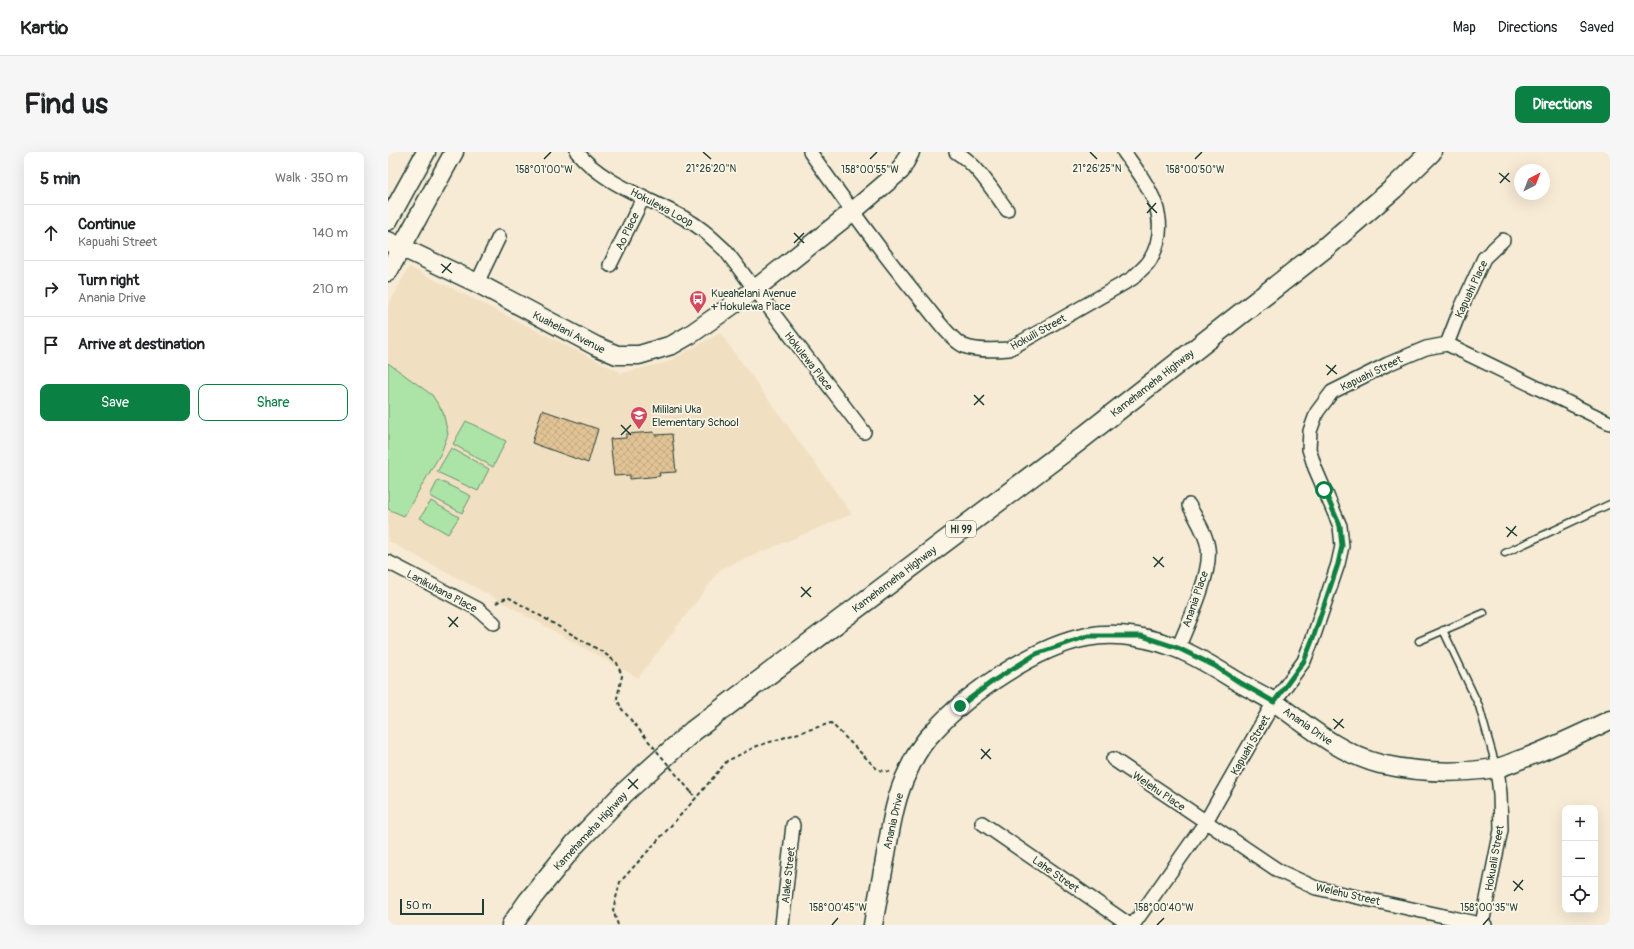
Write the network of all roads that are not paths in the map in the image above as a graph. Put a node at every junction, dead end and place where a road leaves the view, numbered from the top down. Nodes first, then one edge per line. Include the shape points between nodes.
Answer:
1 (426, 152) edge
2 (454, 152) edge
3 (577, 152) edge
4 (810, 152) edge
5 (910, 152) edge
6 (956, 152) edge
7 (1124, 152) edge
8 (1431, 152) edge
9 (643, 198) junction
10 (1007, 210) dead end
11 (852, 212) junction
12 (388, 221) edge
13 (500, 237) dead end
14 (1503, 240) dead end
15 (395, 244) edge
16 (610, 265) dead end
17 (388, 272) edge
18 (477, 283) junction
19 (754, 290) junction
20 (1447, 344) junction
21 (1610, 423) edge
22 (864, 432) dead end
23 (1610, 504) edge
24 (1190, 505) dead end
25 (1505, 553) dead end
26 (388, 562) edge
27 (1484, 613) dead end
28 (494, 623) dead end
29 (1443, 630) junction
30 (1419, 641) dead end
31 (1178, 648) junction
32 (1274, 702) junction
33 (1610, 720) edge
34 (1112, 759) dead end
35 (1496, 768) junction
36 (1205, 822) junction
37 (982, 823) dead end
38 (793, 825) dead end
39 (1484, 924) edge
40 (512, 925) edge
41 (782, 925) edge
42 (873, 925) edge
43 (1132, 925) edge

1 - 12 street
2 - 15 street
3 - 9 street, Hokulewa Loop via 585,162
4 - 11 street, Hokuili Street
5 - 11 street, Kuahelani Avenue via 900,171
6 - 10 street via 979,173
7 - 11 street, Hokuili Street via 1147,185 1158,209 1160,230 1149,261 1133,278 1009,349 992,351 964,346 955,340
8 - 40 main road, Kamehameha Highway / HI 99 via 1326,247 1083,437 693,731 624,793 575,844
9 - 16 street, Ao Place
9 - 19 street, Hokulewa Loop via 685,218 706,232 725,250
11 - 19 street, Kuahelani Avenue
13 - 18 street
14 - 20 street, Kapuahi Place via 1484,258
15 - 17 street
15 - 18 street, Kuahelani Avenue
18 - 19 street, Kuahelani Avenue via 617,355 639,355 672,345
19 - 22 street, Hokulewa Place
20 - 21 street
20 - 32 street, Kapuahi Street via 1426,348 1332,392 1317,412 1310,430 1309,449 1340,526 1342,546 1304,661
23 - 25 lane
24 - 31 street, Anania Place via 1209,548 1200,591
26 - 28 street, Lanikuhana Place via 478,609
27 - 29 lane
29 - 30 lane
29 - 35 lane via 1478,706
31 - 32 street, Anania Drive via 1215,666
31 - 42 street, Anania Drive via 1142,636 1088,636 1036,654 960,706 933,731 906,774 894,806
32 - 35 street, Anania Drive via 1336,745 1378,763 1426,771
32 - 36 street, Kapuahi Street
33 - 35 street, Anania Drive via 1544,750
34 - 36 street, Welehu Place
35 - 39 street, Hokualii Street via 1501,830
36 - 39 street, Welehu Street via 1279,871 1316,888
36 - 43 street, Kapuahi Street
37 - 43 street, Lahe Street
38 - 41 street, Alake Street

